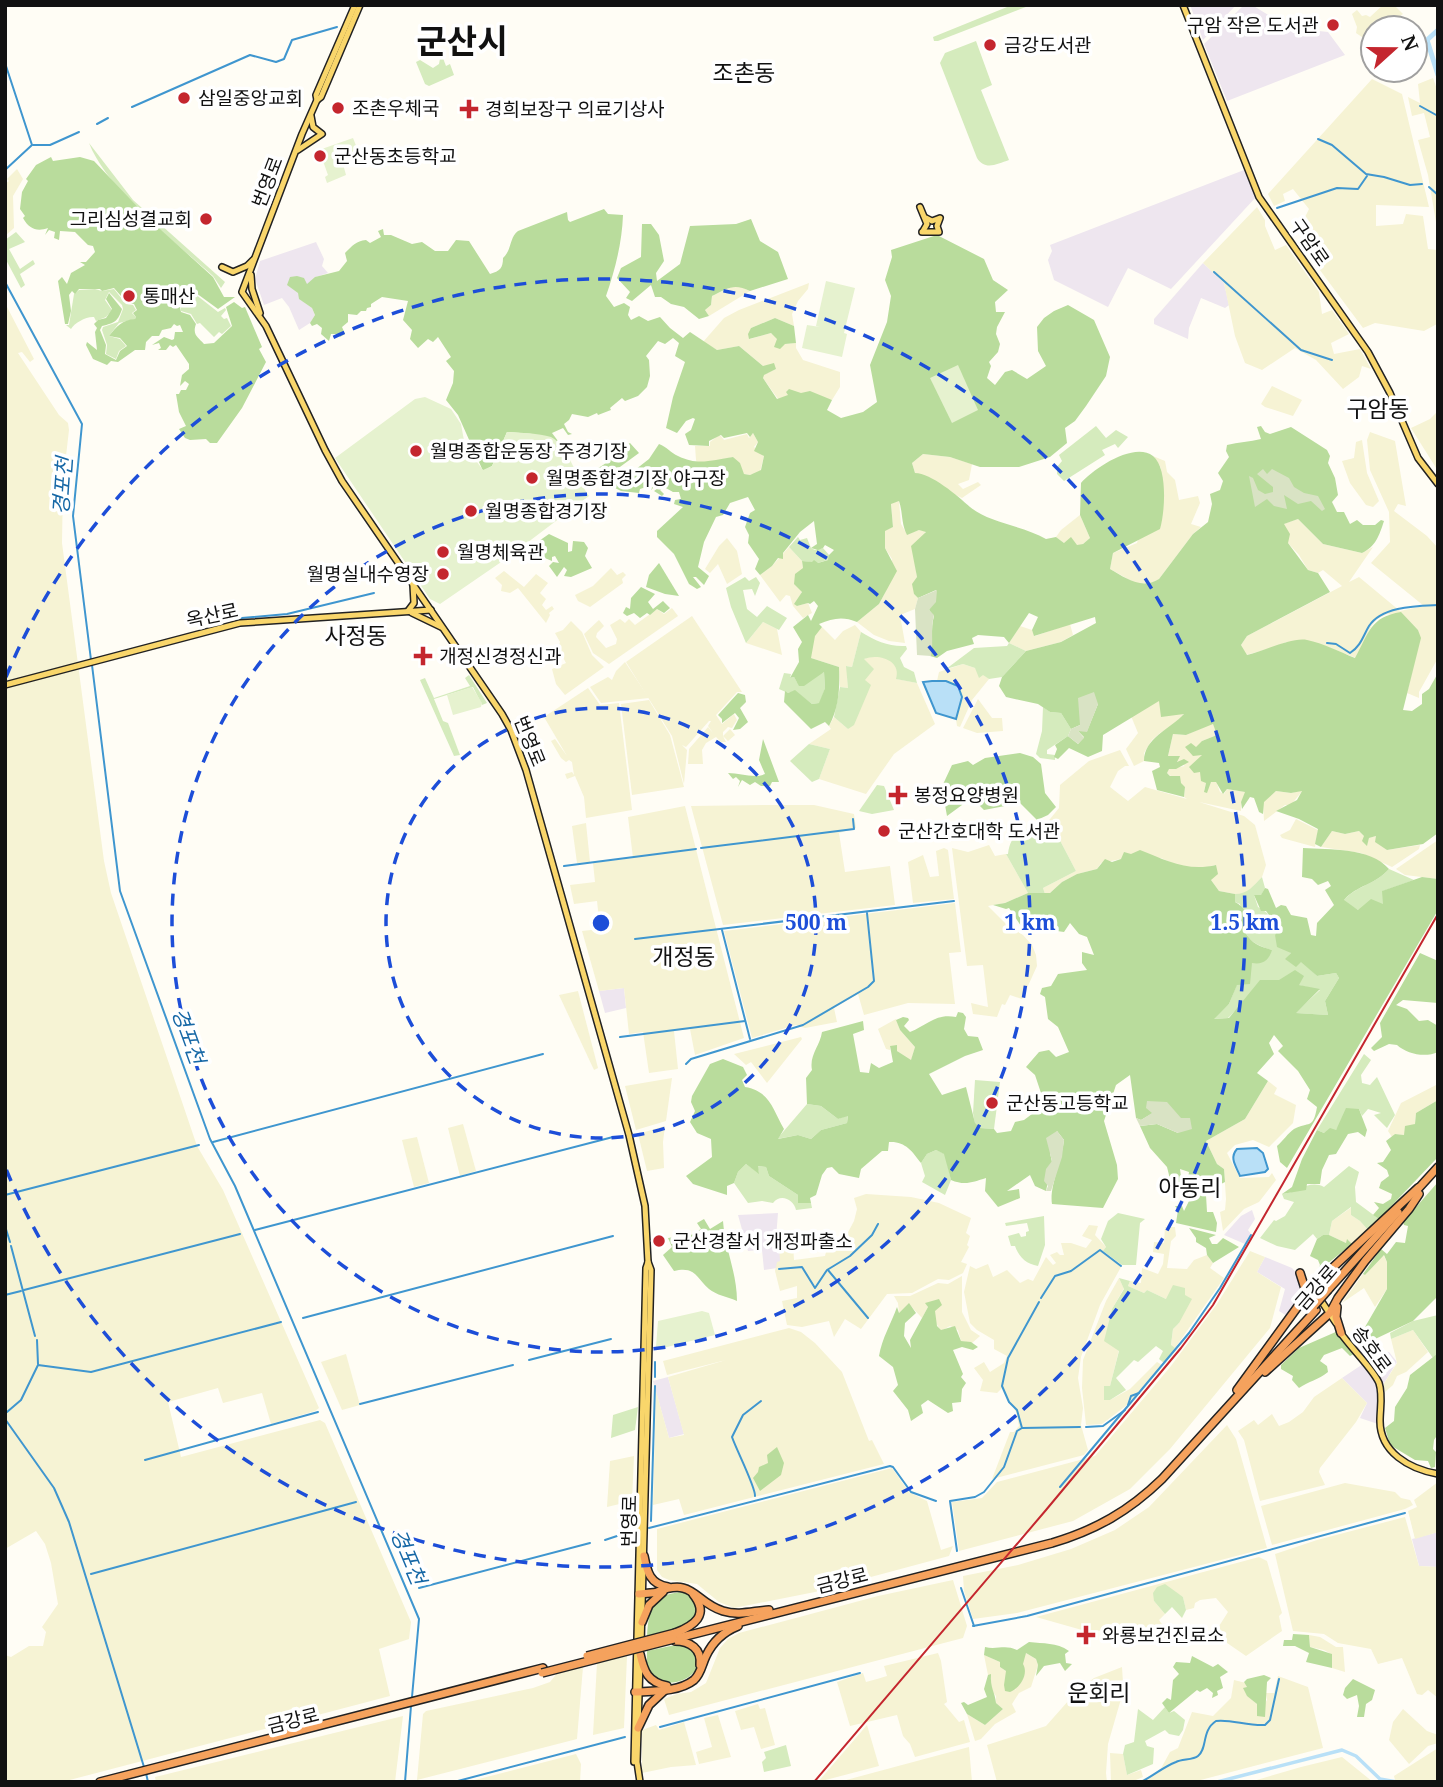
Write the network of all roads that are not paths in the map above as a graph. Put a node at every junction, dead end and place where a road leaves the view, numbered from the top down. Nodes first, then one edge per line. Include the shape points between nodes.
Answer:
1 (358, 5) edge
2 (1183, 5) edge
3 (311, 113) junction
4 (292, 159) junction
5 (920, 206) dead end
6 (926, 218) dead end
7 (255, 258) junction
8 (222, 267) dead end
9 (250, 270) junction
10 (243, 290) junction
11 (259, 310) junction
12 (266, 326) junction
13 (1438, 484) edge
14 (412, 583) junction
15 (431, 610) junction
16 (408, 611) junction
17 (444, 628) junction
18 (5, 685) edge
19 (1438, 1167) edge
20 (1438, 1174) edge
21 (1418, 1191) junction
22 (648, 1262) junction
23 (1324, 1277) junction
24 (1316, 1293) junction
25 (1306, 1297) junction
26 (1333, 1297) junction
27 (1315, 1308) junction
28 (1325, 1314) junction
29 (1340, 1331) junction
30 (1240, 1393) junction
31 (1227, 1404) junction
32 (1438, 1474) edge
33 (644, 1556) junction
34 (964, 1563) junction
35 (951, 1566) junction
36 (663, 1590) junction
37 (641, 1594) junction
38 (769, 1610) junction
39 (757, 1618) junction
40 (642, 1622) junction
41 (674, 1638) junction
42 (640, 1654) junction
43 (542, 1670) junction
44 (666, 1688) junction
45 (636, 1692) junction
46 (638, 1728) junction
47 (136, 1774) junction
48 (100, 1782) edge
49 (116, 1782) edge
50 (638, 1782) edge

1 - 3 main road, 번영로
2 - 13 main road, 구암로 via 1259,197 1368,352 1418,458
3 - 4 main road, 번영로
3 - 4 main road via 313,127 322,134 301,146
4 - 7 main road, 번영로
5 - 6 main road via 926,224 923,231 939,232 940,218
7 - 8 main road via 233,272
7 - 9 main road, 번영로
9 - 10 main road, 번영로
9 - 11 main road
10 - 11 main road
10 - 12 main road, 번영로
11 - 12 main road
12 - 14 main road, 번영로 via 330,460
14 - 15 main road, 번영로
14 - 16 main road via 414,601
15 - 16 main road, 옥산로
15 - 17 main road, 번영로
16 - 17 main road
16 - 18 main road, 옥산로 via 240,623
17 - 22 main road, 번영로 via 502,714 526,770 632,1146 645,1206
19 - 21 highway, 금강로
20 - 21 highway, 금강로
21 - 23 highway
21 - 26 highway, 금강로
21 - 26 highway via 1409,1209
22 - 33 main road, 번영로
22 - 37 main road, 번영로
23 - 24 highway
23 - 25 highway via 1302,1275
24 - 25 highway
24 - 25 highway
24 - 28 main road, 송호로
25 - 31 highway
26 - 27 highway, bridge
26 - 28 highway
26 - 29 highway
27 - 30 highway, 금강로
27 - 31 highway, 금강로
28 - 29 main road, 송호로
28 - 29 highway
28 - 30 highway
29 - 32 main road, 송호로 via 1377,1379 1381,1434 1389,1451
30 - 34 highway, 금강로 via 1125,1512 1092,1530
31 - 34 highway, 금강로 via 1150,1488 1123,1509 1072,1534
33 - 36 highway via 649,1577
33 - 37 main road, 번영로
34 - 35 highway, 금강로
35 - 38 highway, 금강로
35 - 39 highway, 금강로
36 - 37 highway
36 - 38 highway via 685,1587 708,1604 732,1613
36 - 40 highway
36 - 41 highway via 689,1591 701,1610 696,1622
37 - 40 main road, 번영로
37 - 45 main road, 번영로
38 - 41 highway, 금강로
39 - 41 highway, 금강로
39 - 44 highway via 720,1637 697,1678
40 - 42 main road, 번영로
41 - 43 highway, 금강로, bridge
41 - 43 highway, 금강로, bridge
41 - 44 highway via 696,1648 700,1667 691,1679
42 - 44 highway via 645,1673
42 - 45 main road, 번영로
43 - 47 highway, 금강로
44 - 45 highway
44 - 46 highway via 649,1705
45 - 46 main road, 번영로
45 - 50 main road, 번영로 via 633,1752
46 - 50 main road, 번영로
47 - 48 highway, 금강로
47 - 49 highway, 금강로

